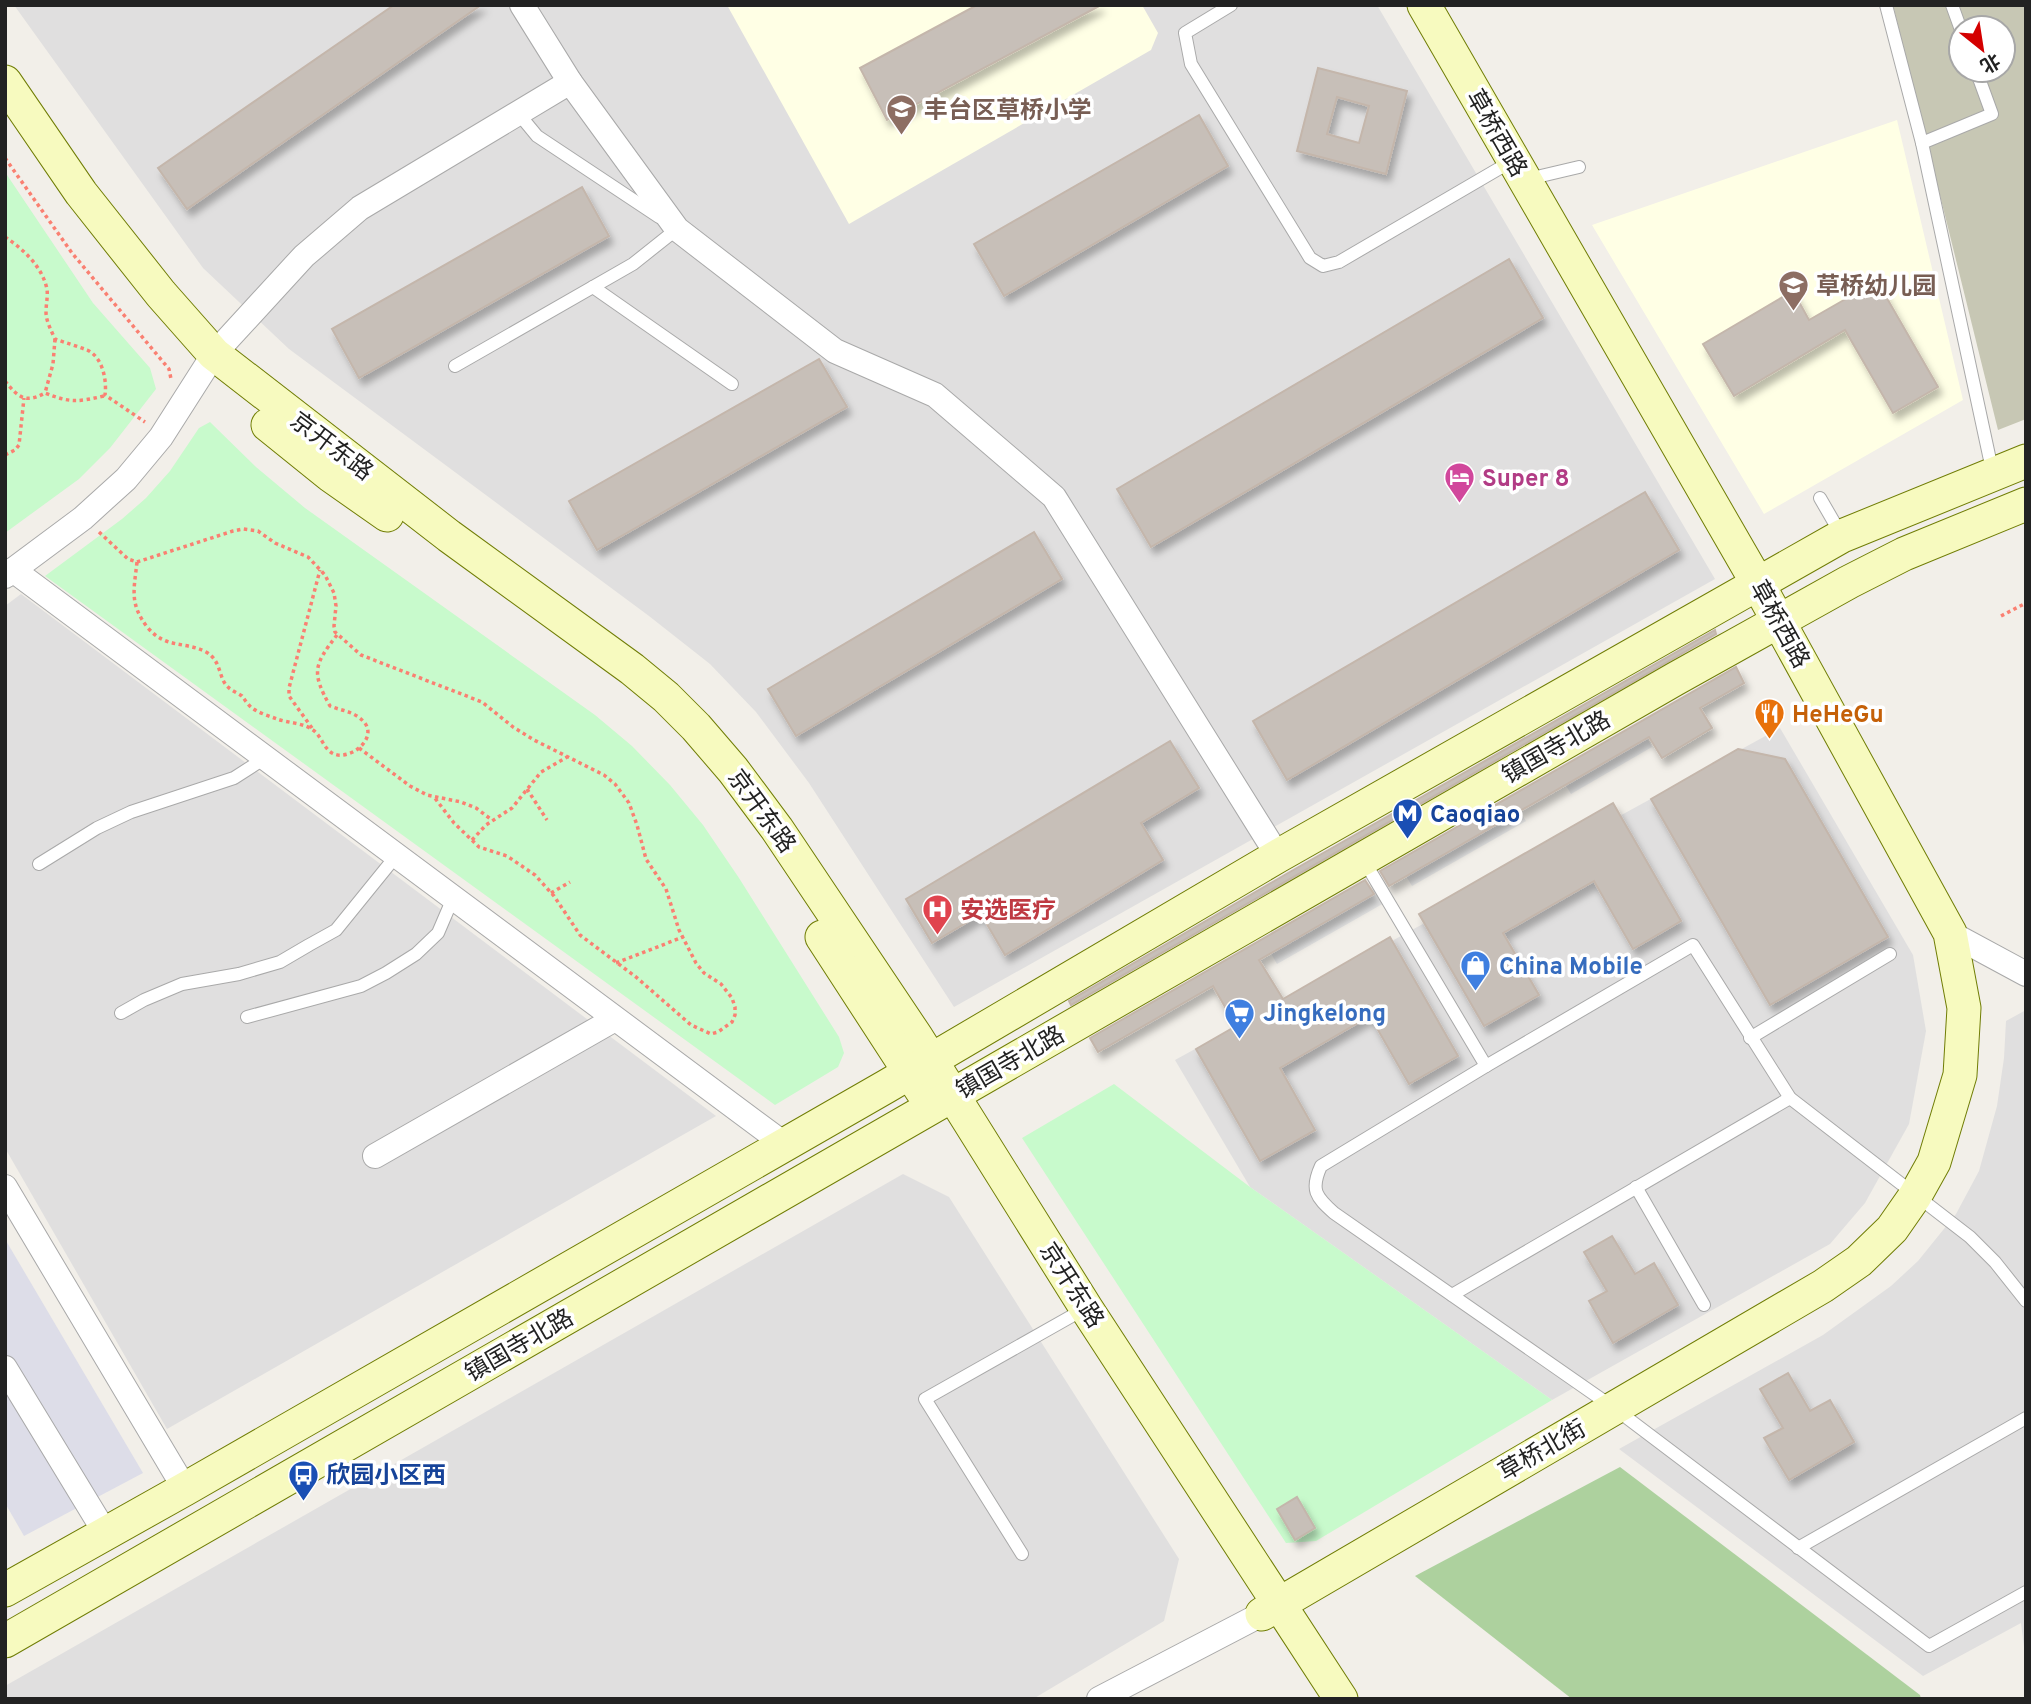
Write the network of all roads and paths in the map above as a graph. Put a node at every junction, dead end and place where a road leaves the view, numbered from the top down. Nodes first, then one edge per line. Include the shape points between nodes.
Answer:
1 (522, 5) edge
2 (1231, 5) edge
3 (1424, 5) edge
4 (1886, 5) edge
5 (5, 82) edge
6 (570, 82) junction
7 (1981, 84) edge
8 (518, 113) junction
9 (5, 115) edge
10 (1922, 143) junction
11 (5, 158) edge
12 (1578, 167) dead end
13 (1519, 170) junction
14 (677, 229) junction
15 (5, 237) edge
16 (593, 287) junction
17 (55, 339) junction
18 (209, 361) junction
19 (455, 366) dead end
20 (5, 381) edge
21 (732, 384) dead end
22 (170, 386) dead end
23 (45, 393) junction
24 (105, 396) junction
25 (24, 398) junction
26 (149, 425) dead end
27 (5, 455) edge
28 (2026, 461) edge
29 (1993, 474) junction
30 (1820, 498) dead end
31 (2026, 504) edge
32 (98, 530) dead end
33 (1842, 536) junction
34 (137, 562) junction
35 (320, 570) junction
36 (9, 573) edge
37 (1758, 584) junction
38 (2026, 603) edge
39 (2001, 616) dead end
40 (1779, 622) junction
41 (337, 635) junction
42 (314, 730) junction
43 (359, 748) junction
44 (567, 757) junction
45 (265, 758) junction
46 (527, 789) junction
47 (434, 797) junction
48 (492, 820) junction
49 (547, 820) dead end
50 (472, 840) junction
51 (396, 856) junction
52 (1278, 856) junction
53 (1363, 859) junction
54 (39, 864) dead end
55 (570, 882) dead end
56 (551, 893) junction
57 (453, 898) junction
58 (1950, 933) junction
59 (683, 937) junction
60 (1890, 954) dead end
61 (616, 963) junction
62 (2026, 974) edge
63 (121, 1013) dead end
64 (247, 1017) dead end
65 (615, 1019) junction
66 (1751, 1038) junction
67 (921, 1066) junction
68 (1486, 1066) junction
69 (1790, 1098) junction
70 (942, 1101) junction
71 (784, 1144) junction
72 (376, 1156) dead end
73 (5, 1187) edge
74 (1636, 1188) junction
75 (1915, 1196) junction
76 (1823, 1286) joint
77 (1452, 1295) junction
78 (2024, 1295) edge
79 (1704, 1305) dead end
80 (1077, 1313) junction
81 (5, 1368) edge
82 (1614, 1408) junction
83 (2026, 1418) edge
84 (185, 1489) junction
85 (106, 1534) junction
86 (1798, 1548) junction
87 (1022, 1553) dead end
88 (5, 1590) edge
89 (2026, 1592) edge
90 (1271, 1609) junction
91 (5, 1641) edge
92 (1099, 1699) edge
93 (1317, 1699) edge
94 (1341, 1699) edge

1 - 6 street
2 - 13 lane via 1185,33 1191,64 1310,258 1323,266
3 - 13 street, 草桥西路
4 - 10 lane
5 - 18 street, 京开东路 via 81,193
6 - 8 street
6 - 14 street
7 - 10 lane via 1993,114
8 - 14 lane via 537,136
8 - 18 street via 360,208 304,256
9 - 18 street, 京开东路 via 143,303
10 - 29 lane
11 - 22 path via 72,253 169,369
12 - 13 lane
13 - 37 street, 草桥西路
14 - 16 lane via 633,264
14 - 52 street via 835,351 935,395 1054,496
15 - 17 path via 25,251 44,279 46,315
16 - 19 lane
16 - 21 lane
17 - 23 path
17 - 24 path via 95,355
18 - 36 street via 161,437 126,479
18 - 67 street, 京开东路 via 666,697 733,770 777,829
20 - 25 path
23 - 24 path via 72,401
23 - 25 path
24 - 26 path
25 - 27 path via 19,445
28 - 29 street, 镇国寺北路
29 - 33 street, 镇国寺北路
30 - 33 lane
31 - 40 street, 镇国寺北路 via 1904,554
32 - 34 path
33 - 37 street, 镇国寺北路
34 - 35 path via 243,529 258,531 301,553
34 - 42 path via 133,600 149,629 169,643 206,652 219,665 225,684 251,707
35 - 41 path via 334,593
35 - 42 path via 289,688 289,696
36 - 45 street
37 - 40 street, 草桥西路
37 - 52 street, 镇国寺北路
38 - 39 path
40 - 53 street, 镇国寺北路
40 - 58 street, 草桥西路
41 - 43 path via 318,660 319,682 330,706 356,714 367,726 367,738
41 - 44 path via 369,659 482,702 513,727
42 - 43 path via 333,754 342,756
43 - 47 path via 410,786
44 - 46 path via 547,767
44 - 59 path via 604,775 623,793 646,859 666,889
45 - 51 street
45 - 54 lane via 234,778 131,812
46 - 48 path via 512,808
46 - 49 path
47 - 48 path via 461,802
47 - 50 path
48 - 50 path
50 - 56 path via 521,864
51 - 57 street
51 - 63 lane via 336,930 279,962 182,985
52 - 67 street, 镇国寺北路
53 - 68 lane
53 - 70 street, 镇国寺北路
55 - 56 path
56 - 61 path via 579,935
57 - 64 lane via 438,933 386,973 361,986
57 - 65 street
58 - 62 street
58 - 75 street, 草桥西路 via 1964,1008 1960,1074 1934,1162
59 - 61 path
59 - 61 path via 704,973 732,998 732,1022 711,1034 691,1025
60 - 66 lane
65 - 71 street
65 - 72 street
66 - 68 lane via 1693,945
66 - 69 lane
67 - 70 street, 京开东路
67 - 71 street, 镇国寺北路
68 - 77 lane via 1321,1167 1314,1187 1319,1200 1334,1213
69 - 74 lane
69 - 75 lane
70 - 80 street, 京开东路
70 - 91 street, 镇国寺北路
71 - 84 street, 镇国寺北路
73 - 84 street
74 - 77 lane
74 - 79 lane
75 - 76 street, 草桥西路 via 1892,1229 1859,1261
75 - 78 lane via 1970,1237
76 - 82 street, 草桥北街
77 - 82 lane
80 - 87 lane via 925,1399
80 - 90 street, 京开东路
81 - 85 street
82 - 86 lane
82 - 90 street, 草桥北街
83 - 86 lane
84 - 85 street, 镇国寺北路
85 - 88 street, 镇国寺北路
86 - 89 lane via 1929,1647
90 - 92 street
90 - 93 street, 京开东路
90 - 94 street, 京开东路

